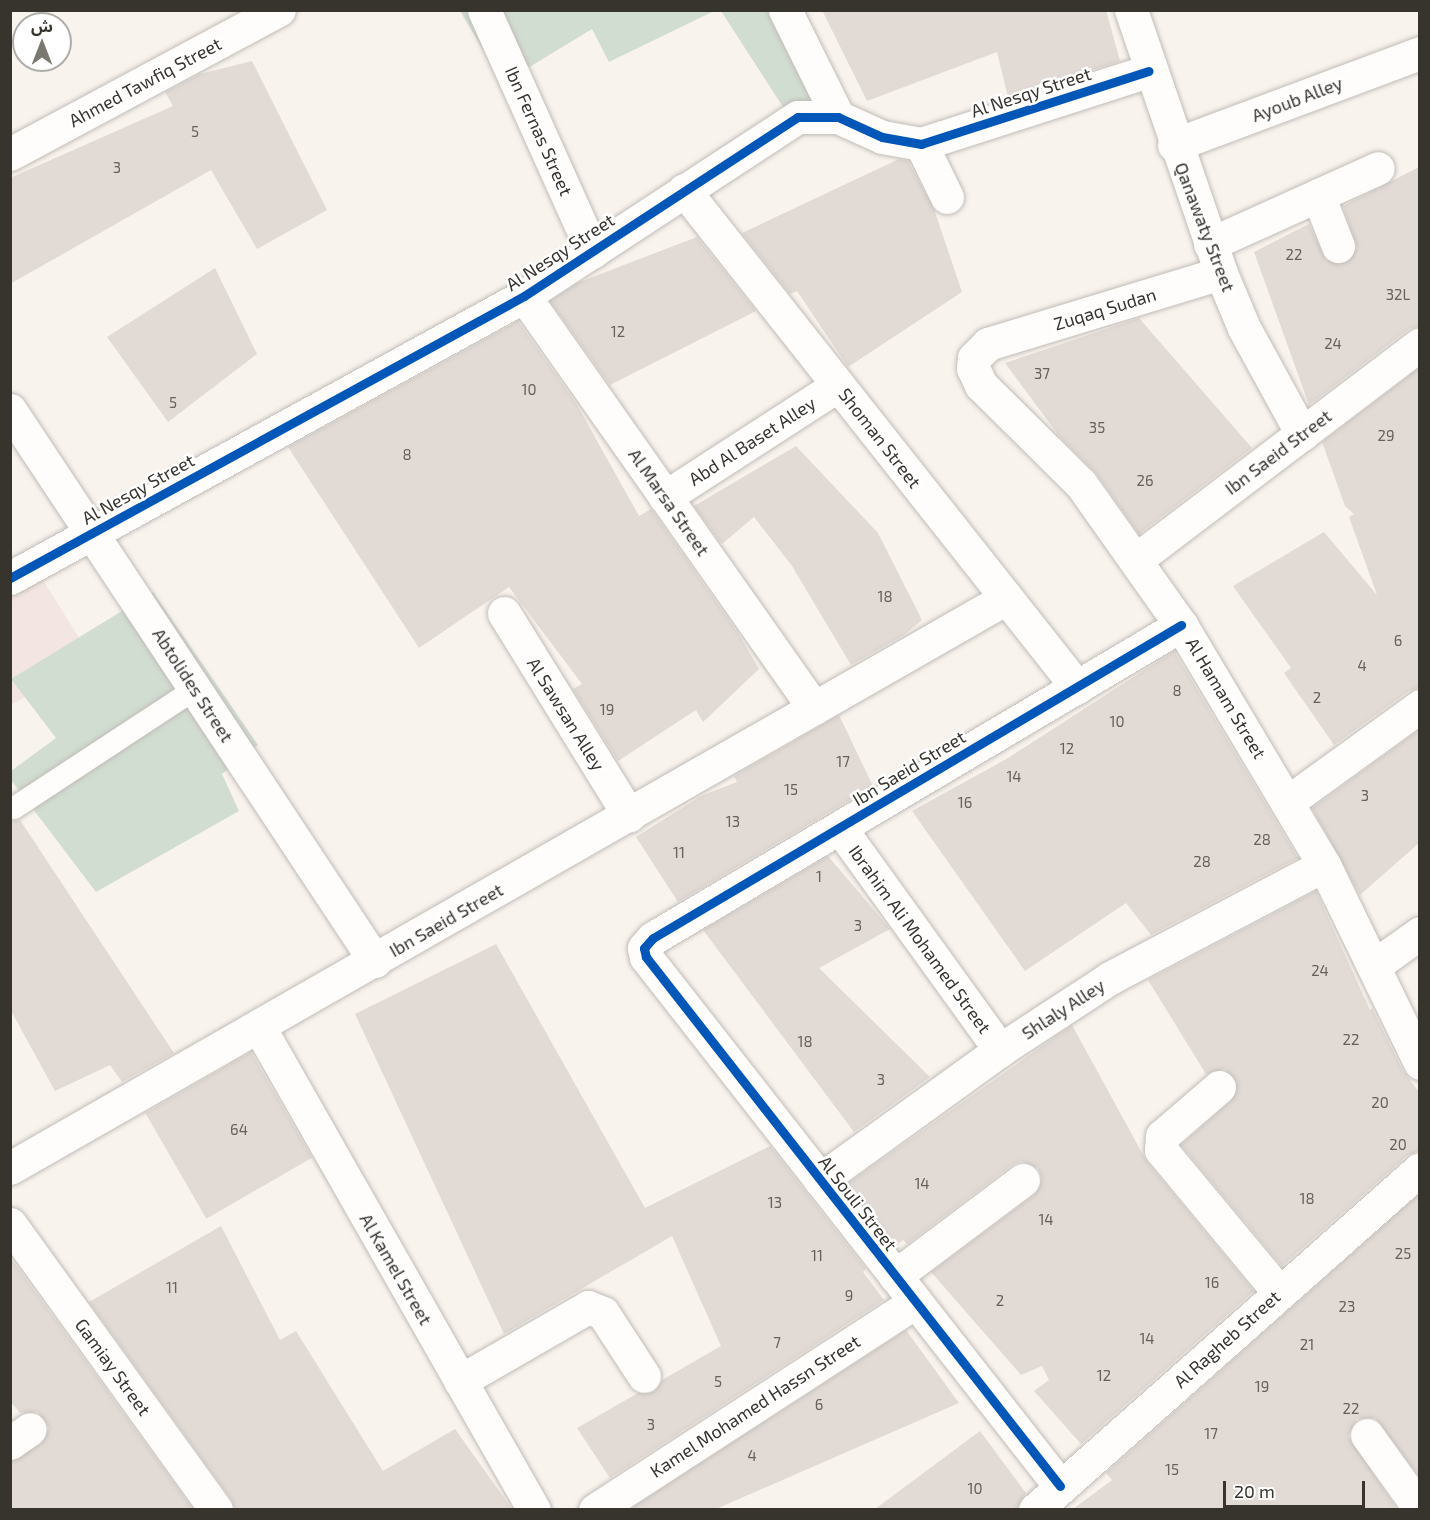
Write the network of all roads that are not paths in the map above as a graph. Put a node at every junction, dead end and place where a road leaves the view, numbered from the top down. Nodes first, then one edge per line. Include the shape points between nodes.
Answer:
1 (279, 10) edge
2 (484, 10) edge
3 (784, 10) edge
4 (1131, 10) edge
5 (1419, 53) edge
6 (1149, 71) junction
7 (838, 117) junction
8 (921, 144) junction
9 (1174, 145) junction
10 (10, 154) edge
11 (1378, 168) dead end
12 (684, 190) junction
13 (1318, 195) junction
14 (948, 197) dead end
15 (1338, 246) dead end
16 (593, 252) junction
17 (1215, 259) junction
18 (524, 296) junction
19 (988, 344) joint
20 (1419, 344) edge
21 (838, 385) junction
22 (10, 410) edge
23 (1302, 434) junction
24 (665, 497) junction
25 (92, 533) junction
26 (1137, 559) junction
27 (10, 578) edge
28 (1006, 598) junction
29 (504, 613) dead end
30 (1181, 625) junction
31 (1077, 687) junction
32 (195, 688) junction
33 (1419, 706) edge
34 (814, 708) junction
35 (1289, 801) junction
36 (14, 808) dead end
37 (628, 815) junction
38 (840, 828) junction
39 (1324, 865) junction
40 (1419, 933) edge
41 (653, 938) joint
42 (375, 961) junction
43 (1375, 964) junction
44 (259, 1027) junction
45 (1000, 1050) junction
46 (1419, 1063) edge
47 (1219, 1087) dead end
48 (10, 1168) edge
49 (1419, 1169) edge
50 (820, 1180) junction
51 (1023, 1180) dead end
52 (10, 1224) edge
53 (895, 1276) junction
54 (1279, 1292) junction
55 (915, 1302) junction
56 (644, 1376) dead end
57 (460, 1381) junction
58 (1367, 1435) dead end
59 (1060, 1486) junction
60 (216, 1509) edge
61 (534, 1509) edge
62 (595, 1509) edge
63 (1035, 1509) edge
64 (1419, 1509) edge

1 - 10 street, Ahmed Tawfiq Street
2 - 16 street, Ibn Fernas Street
3 - 7 street
4 - 6 street, Qanawaty Street
5 - 9 street, Ayoub Alley
6 - 8 street, Al Nesqy Street
6 - 9 street, Qanawaty Street
7 - 8 street, Al Nesqy Street via 882,137
7 - 12 street, Al Nesqy Street via 810,115 785,123
8 - 14 street
9 - 17 street, Qanawaty Street
11 - 13 street, Zuqaq Sudan
12 - 16 street, Al Nesqy Street
12 - 21 street, Shoman Street
13 - 15 street
13 - 17 street, Zuqaq Sudan
16 - 18 street, Al Nesqy Street
17 - 19 street, Zuqaq Sudan
17 - 23 street, Qanawaty Street via 1244,328
18 - 24 street, Al Marsa Street
18 - 25 street, Al Nesqy Street
19 - 26 street, Al Hamam Street via 974,358 973,368 981,385 1081,484
20 - 23 street, Ibn Saeid Street
21 - 24 street, Abd Al Baset Alley
21 - 28 street, Shoman Street
22 - 25 street, Abtolides Street
23 - 26 street, Ibn Saeid Street
24 - 34 street, Al Marsa Street
25 - 27 street, Al Nesqy Street
25 - 32 street, Abtolides Street
26 - 30 street, Al Hamam Street
28 - 31 street, Shoman Street
28 - 34 street, Ibn Saeid Street
29 - 37 street, Al Sawsan Alley
30 - 31 street, Ibn Saeid Street
30 - 35 street, Al Hamam Street
31 - 38 street, Ibn Saeid Street
32 - 36 lane
32 - 42 street, Abtolides Street
33 - 35 street
34 - 37 street, Ibn Saeid Street
35 - 39 street, Al Hamam Street
37 - 42 street, Ibn Saeid Street
38 - 41 street, Ibn Saeid Street
38 - 45 street, Ibrahim Ali Mohamed Street
39 - 43 street, Al Hamam Street
39 - 45 street, Shlaly Alley via 1110,978
40 - 43 street
41 - 50 street, Al Souli Street via 644,948 646,957
42 - 44 street, Ibn Saeid Street
43 - 46 street, Al Hamam Street
44 - 48 street, Ibn Saeid Street
44 - 57 street, Al Kamel Street
45 - 50 street, Shlaly Alley
47 - 54 street via 1161,1136 1161,1150
49 - 54 street, Al Ragheb Street
50 - 53 street, Al Souli Street
51 - 53 street
52 - 60 street, Gamiay Street
53 - 55 street, Al Souli Street
54 - 59 street, Al Ragheb Street
55 - 59 street, Al Souli Street
55 - 62 street, Kamel Mohamed Hassn Street
56 - 57 street via 603,1313 588,1307
57 - 61 street, Al Kamel Street
58 - 64 street
59 - 63 street, Al Ragheb Street

